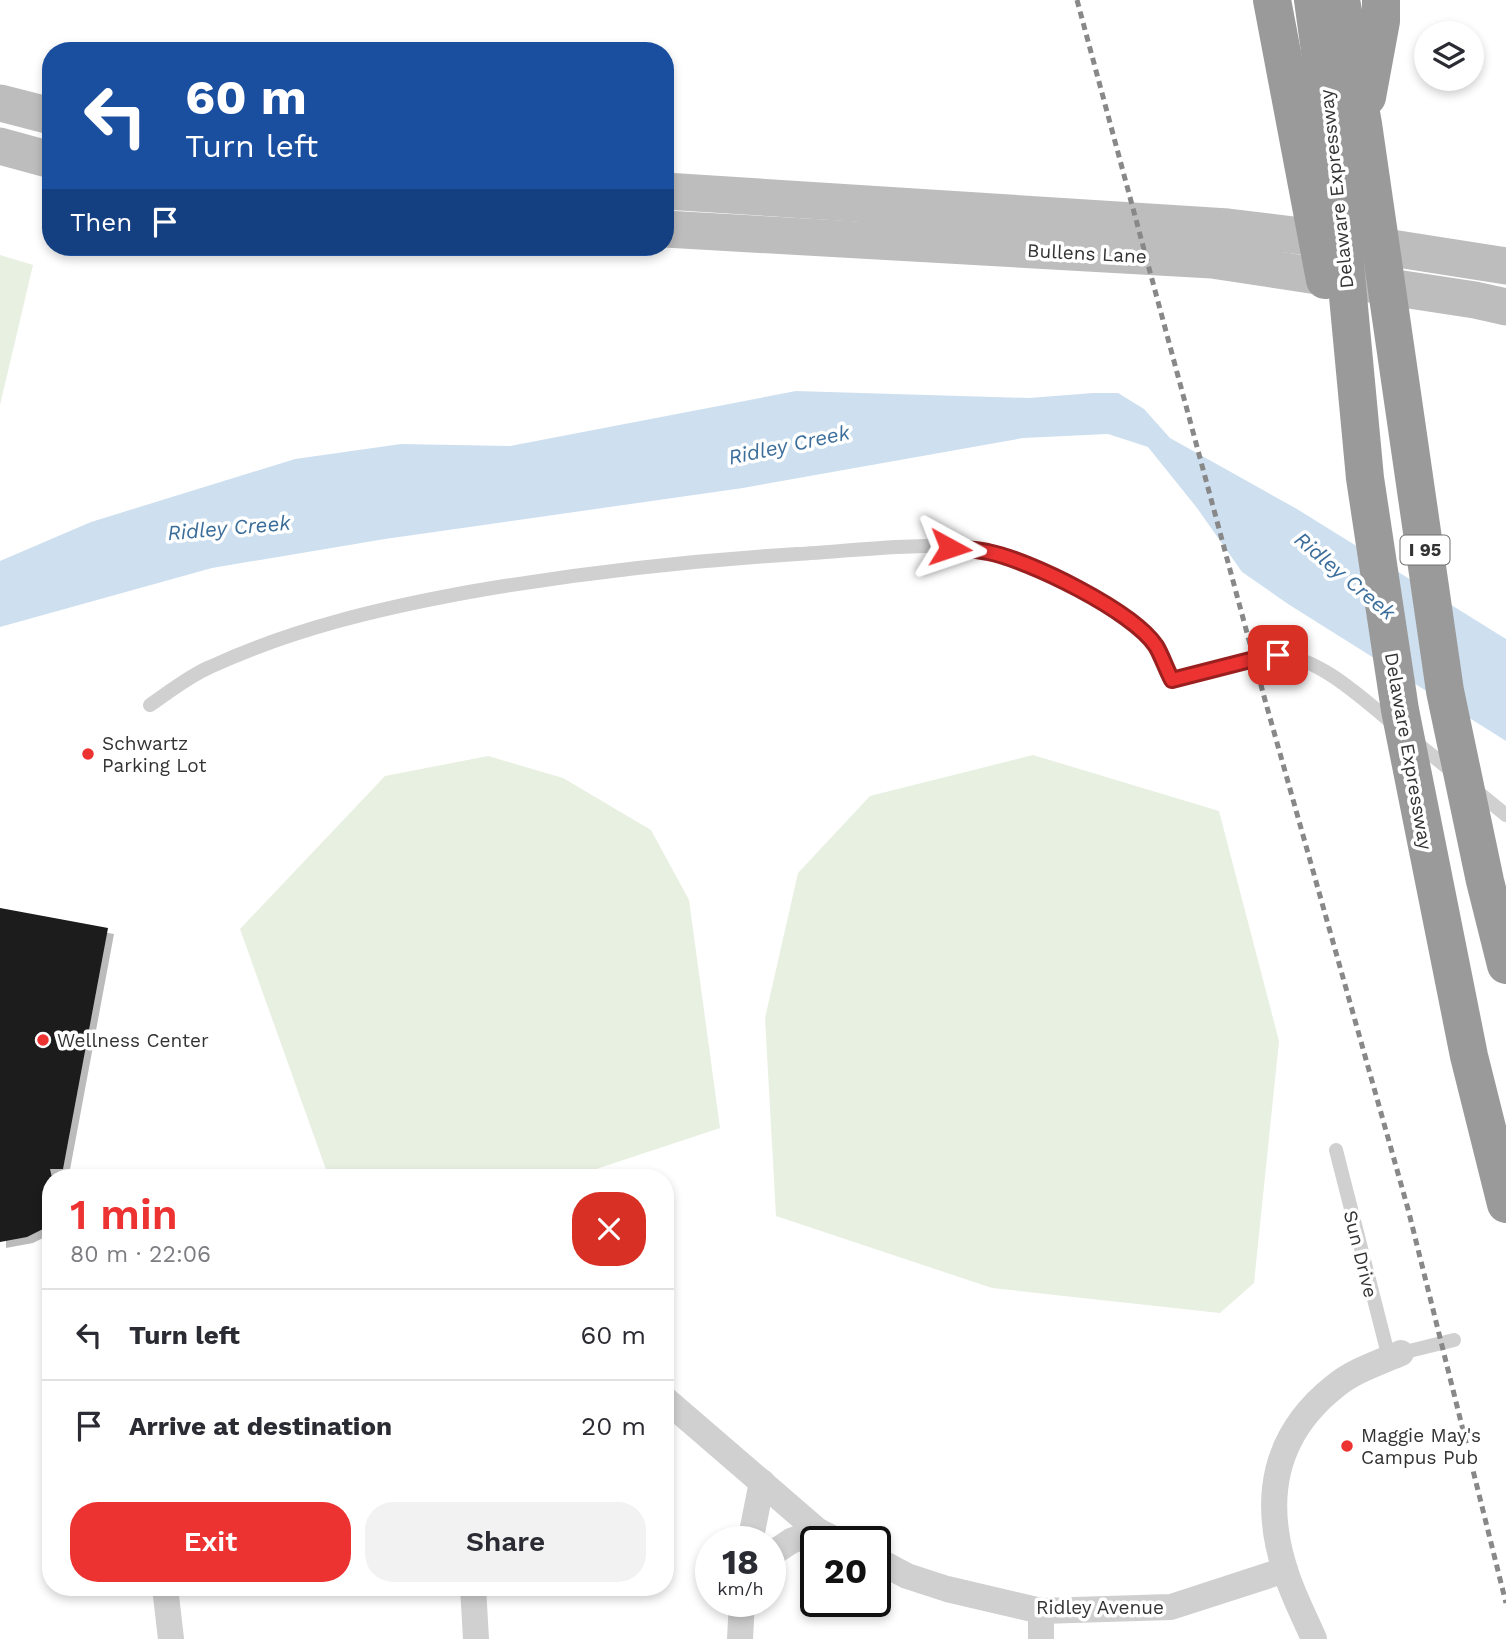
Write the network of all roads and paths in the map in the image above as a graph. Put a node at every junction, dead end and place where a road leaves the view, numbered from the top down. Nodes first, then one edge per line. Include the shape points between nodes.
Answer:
1 (1272, 0) edge
2 (1314, 0) edge
3 (1341, 0) edge
4 (1381, 0) edge
5 (0, 103) edge
6 (42, 114) edge
7 (1363, 124) junction
8 (0, 146) edge
9 (42, 158) edge
10 (1336, 168) junction
11 (674, 192) edge
12 (674, 230) edge
13 (1506, 266) edge
14 (1506, 307) edge
15 (149, 705) dead end
16 (1506, 815) edge
17 (1506, 964) edge
18 (1335, 1150) dead end
19 (1506, 1204) edge
20 (1454, 1340) dead end
21 (1395, 1356) junction
22 (674, 1407) edge
23 (762, 1482) junction
24 (753, 1526) edge
25 (817, 1526) edge
26 (891, 1568) edge
27 (1285, 1570) junction
28 (166, 1596) edge
29 (474, 1596) edge
30 (1041, 1611) junction
31 (741, 1617) edge
32 (171, 1639) edge
33 (476, 1639) edge
34 (740, 1639) edge
35 (1041, 1639) edge
36 (1314, 1639) edge

1 - 10 highway
2 - 10 highway, Delaware Expressway / I 95
3 - 7 highway, Delaware Expressway / I 95
4 - 7 highway
5 - 6 street
7 - 10 highway, Delaware Expressway / I 95
8 - 9 street
10 - 17 highway, Delaware Expressway / I 95
10 - 19 highway, Delaware Expressway / I 95 via 1365,478 1400,710 1469,1056
11 - 13 street, Bullens Lane via 1228,227
12 - 14 street, Bullens Lane via 1212,260
15 - 16 lane via 208,667 386,607 647,565 931,547 988,552 1030,564 1075,587 1134,625 1155,645 1172,680 1262,657 1291,657 1308,663 1354,693
18 - 21 lane, Sun Drive
20 - 21 lane
21 - 27 street via 1335,1386 1289,1439 1274,1486 1276,1534
22 - 23 street
23 - 24 street
23 - 25 street
26 - 30 street, Ridley Avenue via 947,1589
27 - 30 street, Ridley Avenue via 1171,1607
27 - 36 street
28 - 32 street
29 - 33 street
30 - 35 street
31 - 34 street

